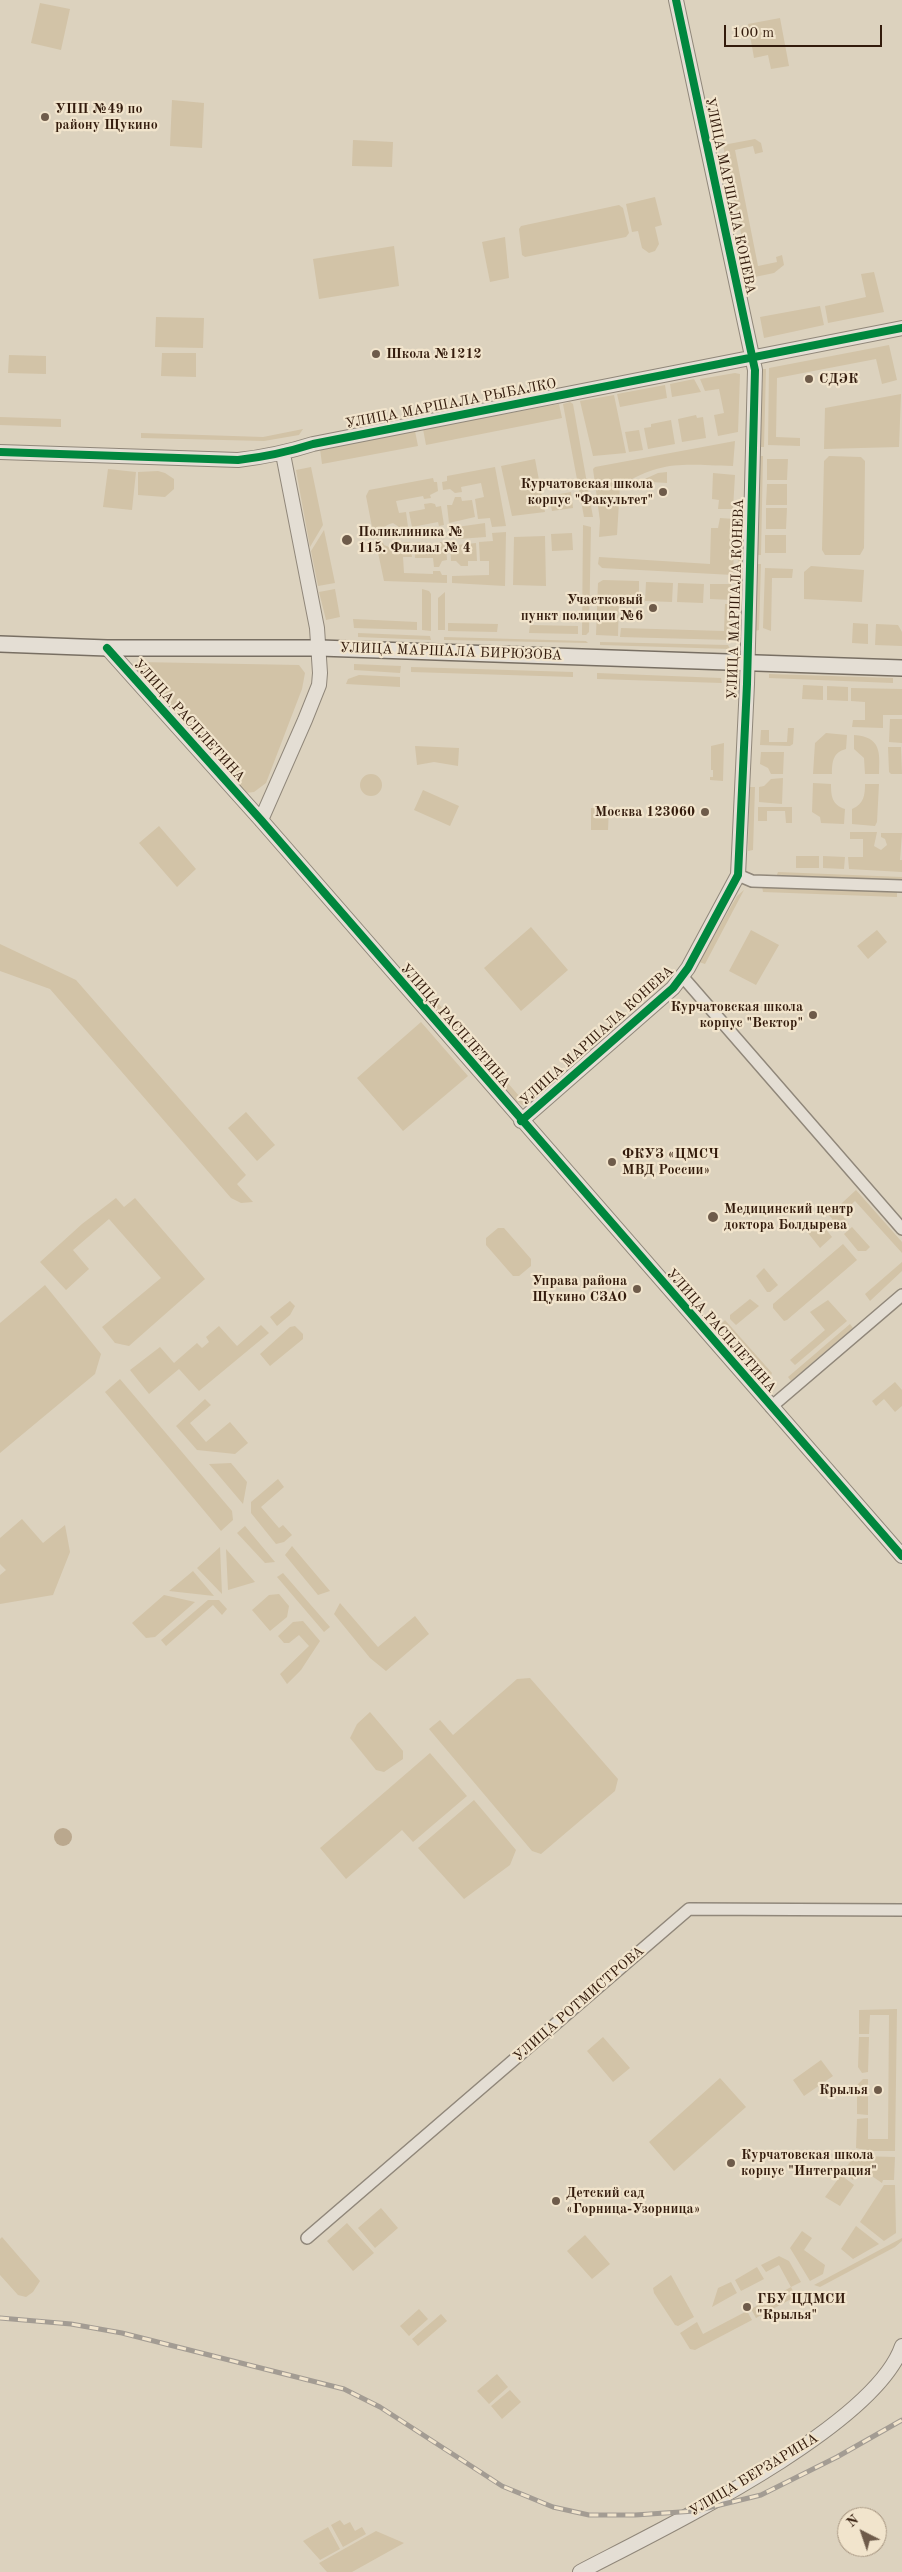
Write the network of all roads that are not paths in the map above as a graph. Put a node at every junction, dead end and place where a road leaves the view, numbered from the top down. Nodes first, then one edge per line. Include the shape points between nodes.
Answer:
1 (676, 0) edge
2 (902, 328) edge
3 (752, 358) junction
4 (0, 452) edge
5 (282, 454) junction
6 (0, 644) edge
7 (107, 648) junction
8 (320, 648) junction
9 (747, 662) junction
10 (902, 668) edge
11 (261, 820) junction
12 (738, 875) junction
13 (902, 886) edge
14 (682, 976) junction
15 (521, 1121) junction
16 (902, 1229) edge
17 (902, 1295) edge
18 (771, 1407) junction
19 (902, 1556) edge
20 (902, 1910) edge
21 (307, 2238) dead end
22 (902, 2346) edge
23 (580, 2572) edge

1 - 3 street, УЛИЦА МАРШАЛА КОНЕВА
2 - 3 street, УЛИЦА МАРШАЛА РЫБАЛКО
3 - 5 street, УЛИЦА МАРШАЛА РЫБАЛКО via 313,444
3 - 9 street, УЛИЦА МАРШАЛА КОНЕВА
4 - 5 street, УЛИЦА МАРШАЛА РЫБАЛКО via 238,460
5 - 8 street
6 - 7 main road, УЛИЦА МАРШАЛА БИРЮЗОВА
7 - 8 main road, УЛИЦА МАРШАЛА БИРЮЗОВА
7 - 11 street, УЛИЦА РАСПЛЕТИНА
8 - 9 main road, УЛИЦА МАРШАЛА БИРЮЗОВА
8 - 11 street via 319,684
9 - 10 main road, УЛИЦА МАРШАЛА БИРЮЗОВА
9 - 12 street, УЛИЦА МАРШАЛА КОНЕВА
11 - 15 street, УЛИЦА РАСПЛЕТИНА
12 - 13 street via 752,881
12 - 14 street, УЛИЦА МАРШАЛА КОНЕВА
14 - 15 street, УЛИЦА МАРШАЛА КОНЕВА via 673,988
14 - 16 street
15 - 18 street, УЛИЦА РАСПЛЕТИНА
17 - 18 street
18 - 19 street, УЛИЦА РАСПЛЕТИНА
20 - 21 street, УЛИЦА РОТМИСТРОВА via 690,1910
22 - 23 street, УЛИЦА БЕРЗАРИНА via 892,2369 814,2440 695,2511

